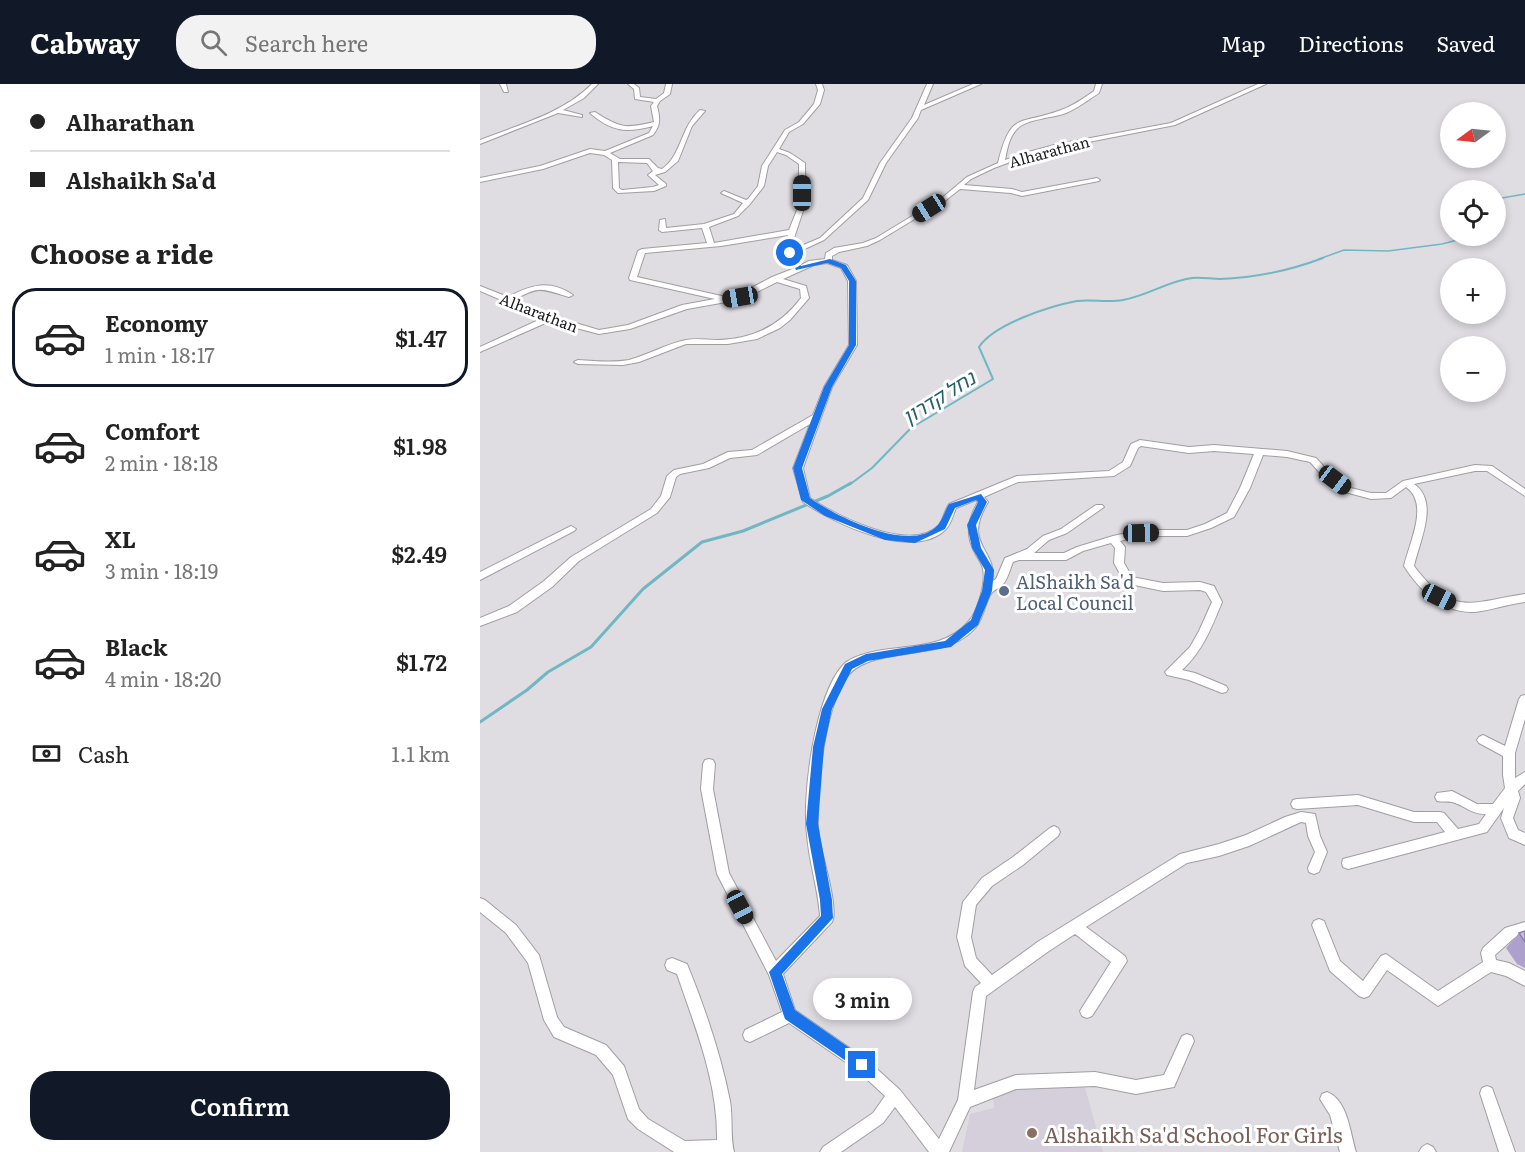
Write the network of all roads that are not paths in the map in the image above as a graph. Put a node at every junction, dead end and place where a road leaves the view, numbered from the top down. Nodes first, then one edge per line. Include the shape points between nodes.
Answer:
1 (503, 84) edge
2 (595, 84) edge
3 (631, 84) edge
4 (669, 84) edge
5 (819, 84) edge
6 (930, 84) edge
7 (978, 84) edge
8 (1099, 84) edge
9 (1263, 84) edge
10 (506, 91) dead end
11 (657, 101) junction
12 (919, 109) junction
13 (557, 111) junction
14 (702, 111) dead end
15 (593, 113) dead end
16 (580, 116) dead end
17 (657, 123) junction
18 (480, 142) edge
19 (776, 150) junction
20 (606, 153) junction
21 (615, 159) junction
22 (1001, 164) junction
23 (658, 171) junction
24 (480, 180) edge
25 (1097, 180) dead end
26 (959, 187) junction
27 (724, 193) dead end
28 (748, 203) junction
29 (663, 220) dead end
30 (705, 226) junction
31 (792, 232) junction
32 (711, 245) junction
33 (790, 253) junction
34 (828, 261) junction
35 (799, 268) junction
36 (775, 279) junction
37 (480, 288) edge
38 (569, 295) dead end
39 (726, 299) junction
40 (507, 300) junction
41 (549, 318) junction
42 (480, 350) edge
43 (578, 362) dead end
44 (819, 415) junction
45 (1259, 453) junction
46 (1406, 483) junction
47 (1525, 493) edge
48 (978, 496) junction
49 (1099, 507) dead end
50 (571, 529) dead end
51 (1113, 539) junction
52 (1018, 556) junction
53 (480, 576) edge
54 (987, 591) junction
55 (1525, 598) edge
56 (480, 622) edge
57 (1222, 689) dead end
58 (1525, 699) edge
59 (1483, 740) dead end
60 (1508, 753) junction
61 (709, 764) dead end
62 (1525, 777) edge
63 (1511, 789) junction
64 (1441, 797) dead end
65 (1297, 804) dead end
66 (1497, 809) junction
67 (1054, 832) dead end
68 (1455, 835) junction
69 (1525, 838) edge
70 (1348, 863) dead end
71 (1314, 868) dead end
72 (480, 904) edge
73 (1319, 924) dead end
74 (1075, 926) junction
75 (1525, 928) edge
76 (672, 965) dead end
77 (1490, 965) junction
78 (775, 972) junction
79 (1525, 979) edge
80 (990, 983) junction
81 (1087, 1011) dead end
82 (790, 1015) junction
83 (750, 1035) dead end
84 (1187, 1041) dead end
85 (1487, 1093) dead end
86 (895, 1095) junction
87 (1327, 1099) dead end
88 (965, 1101) junction
89 (726, 1149) edge
90 (828, 1152) edge
91 (940, 1152) edge
92 (1348, 1152) edge
93 (1507, 1152) edge

1 - 10 street
2 - 13 street via 582,97
3 - 11 street via 637,89 637,98
4 - 11 street via 667,94
5 - 19 street via 817,104 801,123 787,131
6 - 12 street
7 - 12 street
8 - 22 street via 1097,92 1066,110 1016,126 1008,134
9 - 22 street, Alharathan via 1173,124 1058,146
11 - 17 street
12 - 33 street via 883,163 866,199 822,239
13 - 16 street
13 - 18 street
14 - 23 street via 693,118 674,162 667,170
15 - 17 street via 613,126 633,129
17 - 20 street via 651,134
19 - 28 street via 765,166 761,186
19 - 31 street via 802,163 802,205
20 - 21 street
20 - 24 street via 590,151 541,168
21 - 23 street via 649,161
21 - 23 street via 616,188 620,192 664,185 651,175
22 - 26 street, Alharathan via 969,178
25 - 26 street via 1022,194
26 - 34 street, Alharathan via 878,239 837,250 829,255
27 - 28 street
28 - 30 street via 736,215
29 - 30 street via 662,230
30 - 32 street
31 - 32 street
31 - 33 street
32 - 39 street via 642,251 633,278
33 - 35 street
34 - 35 street, Alharathan
34 - 44 street via 844,267 852,281 853,345 828,387
35 - 36 street, Alharathan
36 - 39 street, Alharathan via 752,293
36 - 43 street via 803,288 805,298 798,310 778,327 758,337 736,342 689,341 630,362
37 - 40 street, Alharathan
38 - 40 street via 536,285
39 - 41 street, Alharathan via 607,331
40 - 41 street, Alharathan
41 - 42 street
44 - 48 street via 798,468 806,500 818,510 888,538 915,540 941,527 952,506
44 - 56 street via 754,453 728,456 677,472 654,511 575,559 513,609
45 - 46 street via 1313,460 1348,490 1371,496 1388,496
45 - 48 street via 1140,443 1134,446 1127,464 1111,474 1017,479
45 - 51 street via 1231,515 1187,533 1141,533
46 - 47 street via 1490,468
46 - 55 street via 1416,487 1420,494 1422,516 1409,566 1421,584 1455,605 1469,608
48 - 54 street via 983,502 971,525 976,548 989,570
49 - 52 street
50 - 53 street
51 - 52 street via 1066,557
51 - 57 street via 1120,547 1119,563 1129,580 1147,586 1200,586 1210,590 1217,602 1204,634 1171,672
52 - 54 street via 1009,560 1000,581
54 - 78 street via 975,622 947,645 866,658 848,666 827,709 819,747 812,824 827,918
58 - 60 street
59 - 60 street
60 - 63 street via 1506,769
61 - 78 street via 707,789 723,874
62 - 63 street
63 - 66 street
63 - 69 street via 1514,798 1508,826 1513,834
64 - 66 street via 1452,796 1476,809
65 - 68 street via 1358,800 1414,817 1440,817
66 - 68 street via 1483,828
67 - 80 street via 987,882 970,902 964,938 970,961
68 - 70 street
71 - 74 street via 1321,852 1311,818 1301,817 1229,847 1184,858
72 - 89 street via 511,929 534,960 551,1020 559,1032 601,1050 619,1071 633,1114 643,1124 683,1149
73 - 77 street via 1335,966 1364,991 1386,961 1438,999
74 - 80 street
74 - 81 street via 1120,961
75 - 77 street via 1510,933 1488,953
76 - 89 street via 682,969 708,1044 727,1125
77 - 79 street
78 - 82 street
80 - 88 street via 980,992
82 - 83 street
82 - 86 street via 862,1065
84 - 88 street via 1169,1082 1136,1087 1095,1078 1016,1082
85 - 93 street
86 - 90 street via 878,1118
86 - 91 street
87 - 92 street via 1337,1111
88 - 91 street

